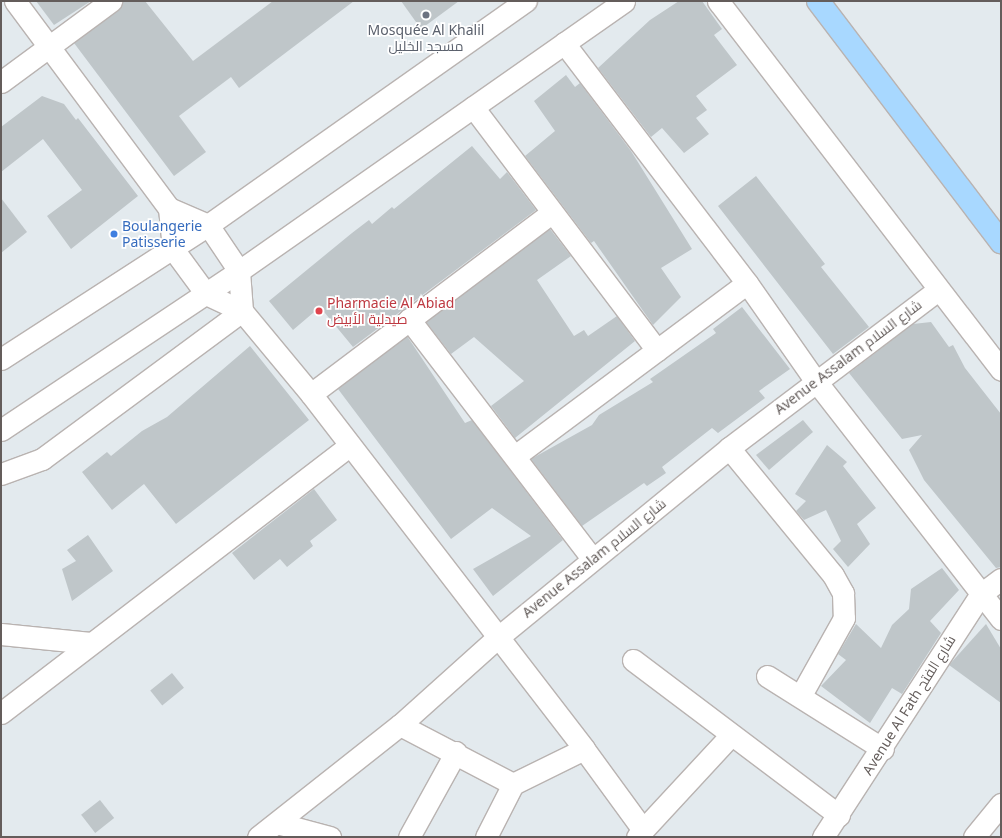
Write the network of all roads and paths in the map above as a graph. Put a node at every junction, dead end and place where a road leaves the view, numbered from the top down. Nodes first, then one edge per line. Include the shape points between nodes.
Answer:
1 (15, 1) edge
2 (110, 1) edge
3 (526, 1) edge
4 (624, 1) edge
5 (718, 1) edge
6 (817, 4) edge
7 (564, 43) junction
8 (49, 45) junction
9 (1, 82) edge
10 (473, 107) junction
11 (169, 208) junction
12 (551, 213) junction
13 (208, 225) junction
14 (1001, 242) edge
15 (172, 249) junction
16 (239, 271) junction
17 (746, 283) junction
18 (938, 290) junction
19 (206, 294) junction
20 (242, 312) junction
21 (409, 318) junction
22 (657, 350) junction
23 (1, 359) edge
24 (1001, 370) edge
25 (815, 380) junction
26 (310, 394) junction
27 (1, 430) edge
28 (349, 446) junction
29 (729, 448) junction
30 (515, 456) junction
31 (1, 474) edge
32 (592, 558) junction
33 (1001, 579) edge
34 (981, 594) junction
35 (1001, 619) edge
36 (1, 634) edge
37 (496, 638) junction
38 (91, 643) junction
39 (633, 660) dead end
40 (767, 676) dead end
41 (801, 695) junction
42 (1, 713) edge
43 (400, 725) junction
44 (730, 736) junction
45 (584, 749) junction
46 (883, 750) junction
47 (456, 752) junction
48 (513, 784) junction
49 (1001, 804) edge
50 (277, 823) junction
51 (834, 829) edge
52 (640, 833) edge
53 (258, 837) edge
54 (330, 837) edge
55 (410, 837) edge
56 (486, 837) edge
57 (974, 837) edge

1 - 8 street
2 - 8 street
3 - 13 street
4 - 7 street
5 - 18 street
6 - 14 main road
7 - 10 street
7 - 17 street
8 - 9 street
8 - 11 street
10 - 12 street
10 - 16 street
11 - 13 street
11 - 15 street
12 - 21 street
12 - 22 street
13 - 15 street
13 - 16 street
15 - 19 street
15 - 23 street
16 - 19 street
16 - 20 street
17 - 22 street
17 - 25 street
18 - 24 street
18 - 25 street, Avenue Assalam شارع السلام
19 - 20 street
19 - 27 street
20 - 26 street
20 - 31 street via 42,459
21 - 26 street
21 - 30 street
22 - 30 street
25 - 29 street, Avenue Assalam شارع السلام
25 - 34 street
26 - 28 street
28 - 37 street
28 - 38 street
29 - 32 street, Avenue Assalam شارع السلام
29 - 41 street via 833,575 842,593 844,618
30 - 32 street
32 - 37 street, Avenue Assalam شارع السلام
33 - 34 street, Avenue Al Fath شارع الفتح
34 - 35 street
34 - 46 street, Avenue Al Fath شارع الفتح
36 - 38 street
37 - 43 street, Avenue Assalam شارع السلام
37 - 45 street
38 - 42 street
39 - 44 street
40 - 41 street
41 - 46 street
43 - 47 street
43 - 50 street, Avenue Assalam شارع السلام
44 - 51 street
44 - 52 street
45 - 48 street
45 - 52 street
46 - 51 street, Avenue Al Fath شارع الفتح
47 - 48 street
47 - 55 street
48 - 56 street
49 - 57 street
50 - 53 street, Avenue Assalam شارع السلام
50 - 54 street

